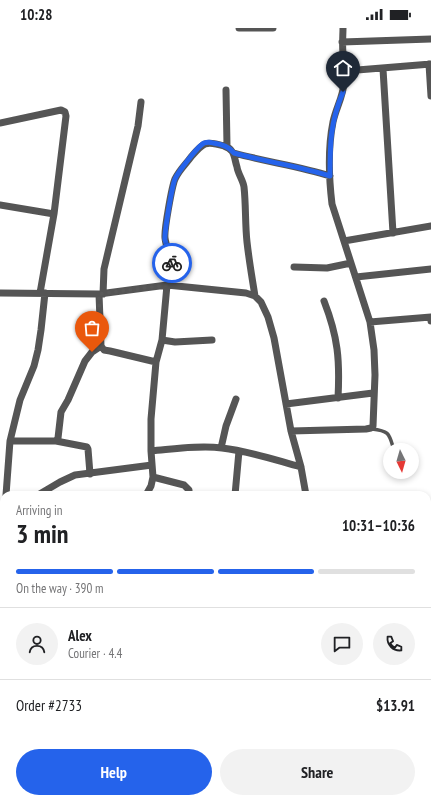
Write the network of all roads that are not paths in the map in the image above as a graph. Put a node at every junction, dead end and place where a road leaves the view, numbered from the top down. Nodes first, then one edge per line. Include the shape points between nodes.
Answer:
1 (239, 28) edge
2 (273, 28) edge
3 (343, 28) edge
4 (431, 39) edge
5 (342, 42) junction
6 (430, 64) edge
7 (383, 69) junction
8 (345, 71) junction
9 (226, 90) dead end
10 (431, 96) edge
11 (141, 102) dead end
12 (0, 123) edge
13 (227, 146) junction
14 (234, 153) junction
15 (330, 176) junction
16 (0, 205) edge
17 (54, 214) junction
18 (431, 226) edge
19 (394, 233) junction
20 (344, 241) junction
21 (351, 263) junction
22 (294, 267) dead end
23 (431, 269) edge
24 (356, 277) junction
25 (167, 285) junction
26 (0, 293) edge
27 (42, 293) junction
28 (101, 294) junction
29 (255, 296) junction
30 (324, 301) dead end
31 (431, 317) edge
32 (431, 321) edge
33 (370, 322) junction
34 (162, 340) junction
35 (212, 340) dead end
36 (100, 346) junction
37 (156, 362) junction
38 (373, 393) junction
39 (338, 398) junction
40 (236, 399) dead end
41 (286, 404) junction
42 (371, 428) junction
43 (291, 432) junction
44 (10, 441) junction
45 (56, 441) junction
46 (392, 443) edge
47 (221, 448) junction
48 (151, 451) junction
49 (239, 451) junction
50 (152, 465) junction
51 (301, 467) junction
52 (90, 474) junction
53 (153, 477) junction
54 (6, 491) edge
55 (45, 491) edge
56 (148, 491) edge
57 (189, 491) edge
58 (235, 491) edge
59 (305, 491) edge

1 - 2 street
3 - 5 street
4 - 5 street
5 - 8 street
6 - 7 street
6 - 10 street
7 - 8 street
7 - 19 street
8 - 15 street via 343,92 331,135
9 - 13 street
11 - 28 street
12 - 17 street via 61,110 65,112
13 - 14 street
13 - 25 street via 208,142 202,144 172,186 165,234 172,266 171,279
14 - 15 street
14 - 29 street via 236,167 244,186 247,241
15 - 20 street via 332,204
16 - 17 street
17 - 27 street
18 - 19 street
19 - 20 street
20 - 21 street
21 - 22 street via 327,268
21 - 24 street
23 - 24 street
24 - 33 street
25 - 28 street
25 - 29 street
25 - 34 street
26 - 27 street
27 - 28 street
27 - 44 street via 38,350 20,400
28 - 36 street
29 - 41 street via 268,317
30 - 39 street via 333,324 338,354
31 - 32 street
31 - 33 street
33 - 38 street via 374,350
34 - 35 street
34 - 37 street
36 - 37 street via 110,352
36 - 45 street via 85,361 61,412
37 - 48 street
38 - 39 street
38 - 42 street
39 - 41 street
40 - 47 street
41 - 43 street
42 - 43 street
42 - 46 lane via 384,430 390,435
43 - 51 street
44 - 45 street
44 - 54 street
45 - 52 street via 87,446
47 - 48 street
47 - 49 street
48 - 50 street
49 - 51 street
49 - 58 street
50 - 52 street
50 - 53 street
51 - 59 street
52 - 55 street via 75,475
53 - 56 street
53 - 57 street via 184,485

